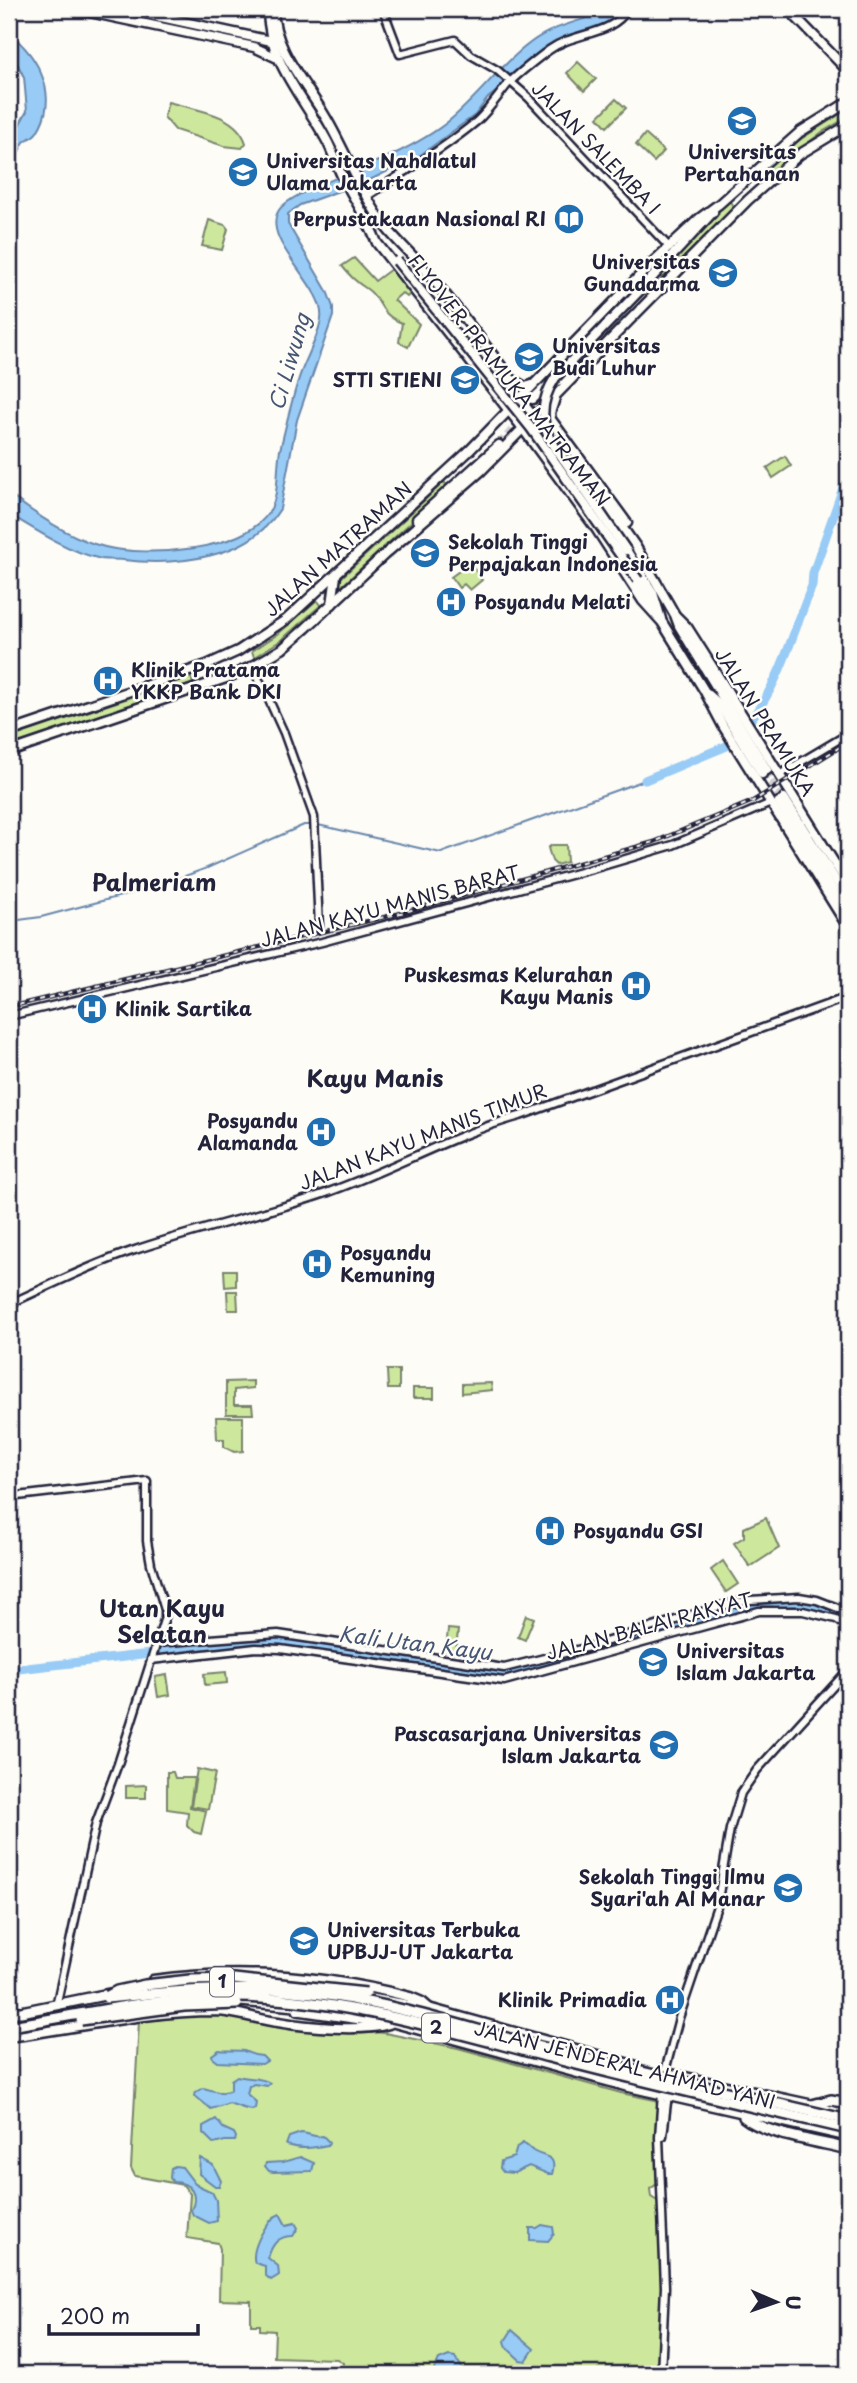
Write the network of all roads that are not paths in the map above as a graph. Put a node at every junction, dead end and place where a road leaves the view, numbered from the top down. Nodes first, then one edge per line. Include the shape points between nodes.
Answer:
1 (75, 9) edge
2 (124, 9) edge
3 (383, 9) edge
4 (628, 9) edge
5 (788, 9) edge
6 (270, 11) edge
7 (249, 36) junction
8 (275, 41) junction
9 (278, 60) junction
10 (848, 71) edge
11 (510, 81) junction
12 (848, 102) edge
13 (848, 125) edge
14 (365, 194) junction
15 (719, 204) junction
16 (373, 231) junction
17 (398, 243) junction
18 (670, 248) junction
19 (474, 340) tunnel mouth
20 (576, 373) junction
21 (512, 379) junction
22 (567, 382) junction
23 (535, 384) junction
24 (499, 394) junction
25 (523, 400) junction
26 (510, 412) junction
27 (534, 416) junction
28 (550, 418) junction
29 (523, 428) junction
30 (488, 432) junction
31 (551, 437) junction
32 (510, 441) junction
33 (533, 442) junction
34 (499, 445) tunnel mouth
35 (579, 465) dead end
36 (384, 555) junction
37 (646, 564) junction
38 (332, 604) junction
39 (675, 615) junction
40 (662, 622) junction
41 (253, 666) junction
42 (728, 705) junction
43 (740, 730) junction
44 (9, 732) edge
45 (848, 734) edge
46 (9, 752) edge
47 (764, 772) tunnel mouth
48 (779, 775) junction
49 (778, 801) junction
50 (829, 876) junction
51 (848, 885) edge
52 (827, 893) junction
53 (848, 900) edge
54 (848, 915) edge
55 (848, 927) edge
56 (319, 928) dead end
57 (848, 997) edge
58 (9, 1016) edge
59 (9, 1304) edge
60 (9, 1497) edge
61 (791, 1598) junction
62 (790, 1609) junction
63 (848, 1612) edge
64 (848, 1627) edge
65 (153, 1653) junction
66 (848, 1670) edge
67 (107, 1998) junction
68 (57, 2001) junction
69 (430, 2009) junction
70 (11, 2013) edge
71 (395, 2022) junction
72 (12, 2028) edge
73 (9, 2037) edge
74 (563, 2046) junction
75 (557, 2068) junction
76 (667, 2074) junction
77 (665, 2095) junction
78 (848, 2103) edge
79 (814, 2106) junction
80 (848, 2108) edge
81 (740, 2113) junction
82 (848, 2118) edge
83 (848, 2129) edge
84 (848, 2139) edge
85 (848, 2149) edge
86 (661, 2374) edge

1 - 9 main road via 254,47
2 - 7 main road
3 - 11 street via 400,54 455,40
4 - 11 street, JALAN SALEMBA I via 613,26 551,48
5 - 10 main road
6 - 7 main road via 262,31
6 - 8 main road
7 - 8 main road
8 - 9 main road
8 - 14 main road via 327,118
9 - 16 main road
11 - 14 street via 480,118 449,143
11 - 18 street, JALAN SALEMBA I
12 - 15 main road via 800,132
13 - 20 main road, JALAN MATRAMAN via 800,154 752,197
14 - 17 main road
15 - 18 main road
15 - 40 main road, bridge via 555,378 543,412 551,441 653,593
16 - 24 main road via 394,266
16 - 40 main road, FLYOVER PRAMUKA MATRAMAN, bridge via 545,447
17 - 19 main road
17 - 21 main road
18 - 23 main road
20 - 22 main road, JALAN MATRAMAN
20 - 25 main road via 548,385 533,399
21 - 23 main road via 525,387
21 - 24 main road via 512,390
22 - 27 main road, JALAN MATRAMAN
22 - 28 main road via 551,406
23 - 25 main road
24 - 25 main road
24 - 26 main road
24 - 30 main road via 501,409
25 - 26 main road
25 - 27 main road, JALAN PRAMUKA
26 - 29 main road
26 - 30 main road, JALAN MATRAMAN
26 - 38 main road, JALAN MATRAMAN via 339,573
27 - 29 main road, JALAN MATRAMAN
27 - 31 main road, JALAN PRAMUKA
28 - 31 main road
28 - 37 main road via 640,543
29 - 32 main road, JALAN MATRAMAN
29 - 33 main road, JALAN PRAMUKA
30 - 44 main road, JALAN MATRAMAN via 314,595 238,652
31 - 33 main road via 539,435
31 - 37 main road, JALAN PRAMUKA
32 - 33 main road
32 - 36 main road, JALAN MATRAMAN
33 - 40 main road, JALAN PRAMUKA
34 - 36 main road, JALAN MATRAMAN
35 - 37 main road
36 - 38 main road, JALAN MATRAMAN
37 - 39 main road, JALAN PRAMUKA
38 - 41 main road, JALAN MATRAMAN via 282,649
39 - 42 main road, JALAN PRAMUKA
39 - 43 main road, JALAN PRAMUKA via 687,626
40 - 43 main road, JALAN PRAMUKA via 704,690
41 - 46 main road, JALAN MATRAMAN
41 - 56 street via 289,744 315,821
42 - 43 main road, JALAN PRAMUKA
42 - 43 main road
43 - 47 main road, JALAN PRAMUKA
43 - 48 main road, JALAN PRAMUKA
43 - 49 main road, JALAN PRAMUKA
45 - 48 street
48 - 51 main road, JALAN PRAMUKA
49 - 50 main road, JALAN PRAMUKA
49 - 52 main road, JALAN PRAMUKA
49 - 58 street, JALAN KAYU MANIS BARAT via 673,845 592,869 322,942
50 - 51 main road
50 - 52 main road
50 - 53 main road, JALAN PRAMUKA
50 - 54 main road, JALAN PRAMUKA
52 - 55 main road, JALAN PRAMUKA
57 - 59 street, JALAN KAYU MANIS TIMUR via 484,1127 325,1193 128,1252
60 - 65 street via 147,1481 147,1541 165,1610
61 - 62 street
61 - 63 street, JALAN BALAI RAKYAT via 817,1600
61 - 65 street, JALAN BALAI RAKYAT via 724,1605 512,1667 491,1668 278,1634
62 - 64 street, JALAN BALAI RAKYAT via 831,1617
62 - 65 street, JALAN BALAI RAKYAT via 727,1619 511,1681 265,1648
65 - 68 street via 96,1823
66 - 76 street via 741,1793 717,1906 679,2018
67 - 69 highway, bridge via 117,1991 145,1986 234,1979 366,1993
67 - 70 highway, 2
67 - 82 highway, 2, bridge via 239,1989 333,1996 417,2013 654,2076
68 - 69 main road, JALAN JENDERAL AHMAD YANI / 1 via 150,1980 234,1972 377,1989 422,2002
68 - 70 main road, JALAN JENDERAL AHMAD YANI / 1
69 - 70 highway, JALAN JENDERAL AHMAD YANI / 1 via 324,1991 201,1981
69 - 74 highway, JALAN JENDERAL AHMAD YANI / 1
71 - 72 highway, bridge via 380,2024 237,2004 184,2006
71 - 72 highway, JALAN JENDERAL AHMAD YANI / 1 via 333,2009 234,2001 142,2008
71 - 73 main road, JALAN JENDERAL AHMAD YANI / 1 via 380,2027 340,2027 211,2011
71 - 75 highway, JALAN JENDERAL AHMAD YANI / 1
72 - 83 highway, 2, bridge via 190,1999 232,1997 332,2005 391,2015
74 - 75 highway
74 - 76 highway, JALAN JENDERAL AHMAD YANI / 1
75 - 77 highway, JALAN JENDERAL AHMAD YANI / 1
76 - 77 street
76 - 79 highway, JALAN JENDERAL AHMAD YANI / 1
77 - 81 highway, JALAN JENDERAL AHMAD YANI / 1
77 - 86 street via 660,2140 665,2287
78 - 79 highway via 831,2100
79 - 80 highway
79 - 82 highway, JALAN JENDERAL AHMAD YANI / 1
81 - 84 highway, JALAN JENDERAL AHMAD YANI / 1
81 - 85 highway via 750,2122 783,2133

